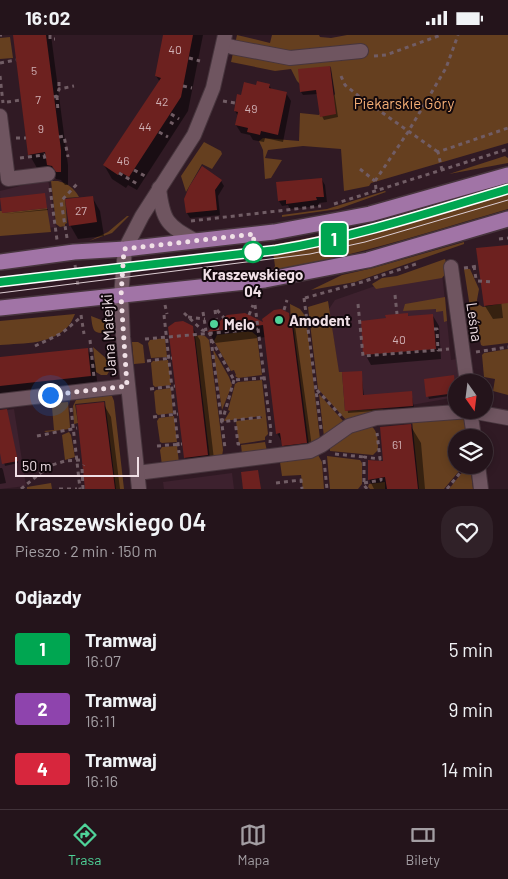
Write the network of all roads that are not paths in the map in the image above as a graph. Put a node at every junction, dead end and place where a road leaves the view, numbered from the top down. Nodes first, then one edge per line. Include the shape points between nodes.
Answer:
1 (224, 40) edge
2 (365, 54) road end
3 (2, 110) edge
4 (48, 174) road end
5 (508, 175) edge
6 (159, 189) junction
7 (508, 219) edge
8 (196, 241) junction
9 (124, 249) junction
10 (0, 262) edge
11 (451, 267) dead end
12 (121, 296) junction
13 (0, 308) edge
14 (464, 374) edge
15 (127, 386) junction
16 (0, 401) edge
17 (448, 412) edge
18 (493, 415) edge
19 (508, 419) edge
20 (137, 473) junction
21 (479, 474) edge
22 (139, 489) edge
23 (481, 489) edge

1 - 2 street via 232,47 290,58
1 - 6 street, Jana Matejki via 213,88 194,135
3 - 4 street via 8,179
5 - 8 main road via 370,214 274,232
6 - 8 street via 164,215 175,229
6 - 9 street, Jana Matejki
7 - 12 main road via 320,271
8 - 9 main road
9 - 10 main road
9 - 12 street, Jana Matejki
11 - 14 street, Leśna via 458,351
12 - 13 main road
12 - 15 street, Jana Matejki
15 - 16 street
15 - 20 street, Jana Matejki
17 - 20 street via 376,418 349,426 310,451
18 - 19 street
20 - 22 street, Jana Matejki
21 - 23 street

